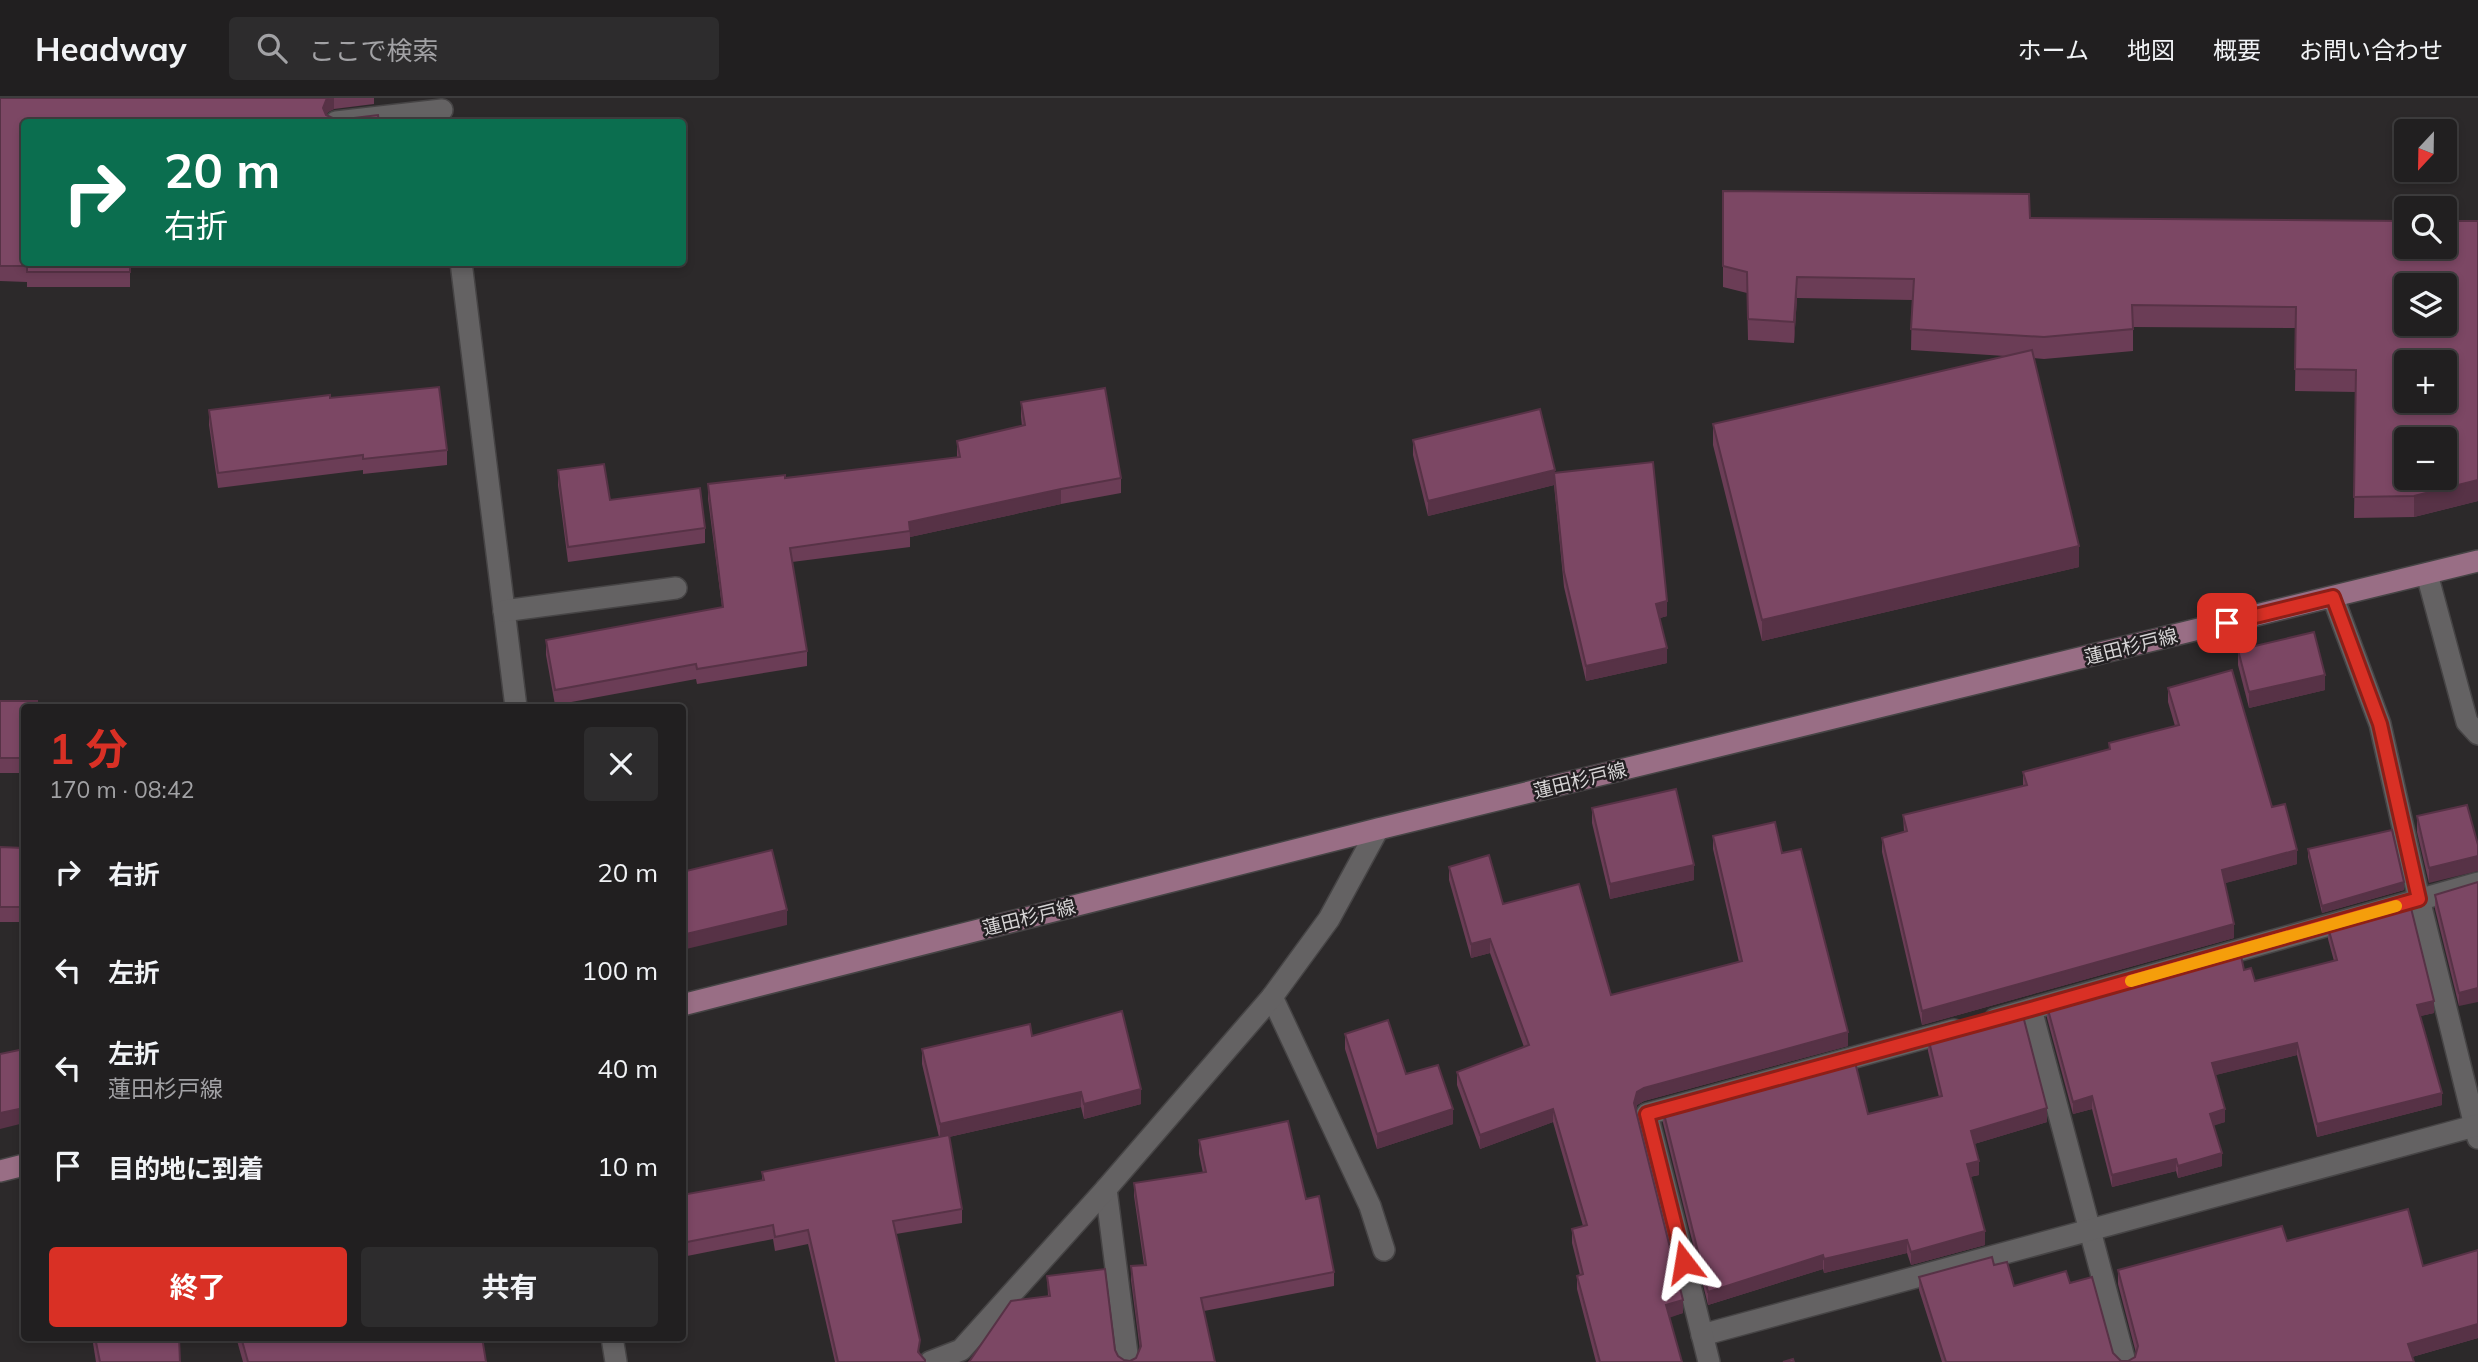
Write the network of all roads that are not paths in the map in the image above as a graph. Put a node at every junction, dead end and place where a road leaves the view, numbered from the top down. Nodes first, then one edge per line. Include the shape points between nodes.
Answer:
1 (442, 110) edge
2 (362, 119) edge
3 (461, 266) edge
4 (2478, 561) edge
5 (2427, 574) junction
6 (676, 588) dead end
7 (2333, 597) junction
8 (504, 611) junction
9 (516, 704) edge
10 (2478, 734) edge
11 (1378, 829) junction
12 (2478, 883) edge
13 (2419, 899) junction
14 (1272, 997) junction
15 (686, 1003) edge
16 (2031, 1009) junction
17 (2477, 1129) edge
18 (21, 1166) edge
19 (0, 1171) edge
20 (1106, 1189) junction
21 (2090, 1230) junction
22 (1384, 1250) dead end
23 (1702, 1335) junction
24 (613, 1341) edge
25 (962, 1356) edge
26 (616, 1362) edge
27 (930, 1362) edge
28 (1128, 1362) edge
29 (1709, 1362) edge
30 (2125, 1362) edge

1 - 2 street
3 - 8 street
4 - 5 main road, 蓮田杉戸線
5 - 7 main road, 蓮田杉戸線
5 - 10 street via 2467,722
6 - 8 street
7 - 11 main road, 蓮田杉戸線
7 - 13 street via 2380,724
8 - 9 street
11 - 14 street via 1329,919
11 - 15 main road, 蓮田杉戸線
12 - 13 street
13 - 16 street
13 - 17 street
14 - 20 street
14 - 22 street via 1370,1206
16 - 21 street
16 - 23 street via 1647,1114
17 - 21 street
18 - 19 main road
20 - 25 street
20 - 28 street
21 - 23 street
21 - 30 street
23 - 29 street
24 - 26 street
25 - 27 street

